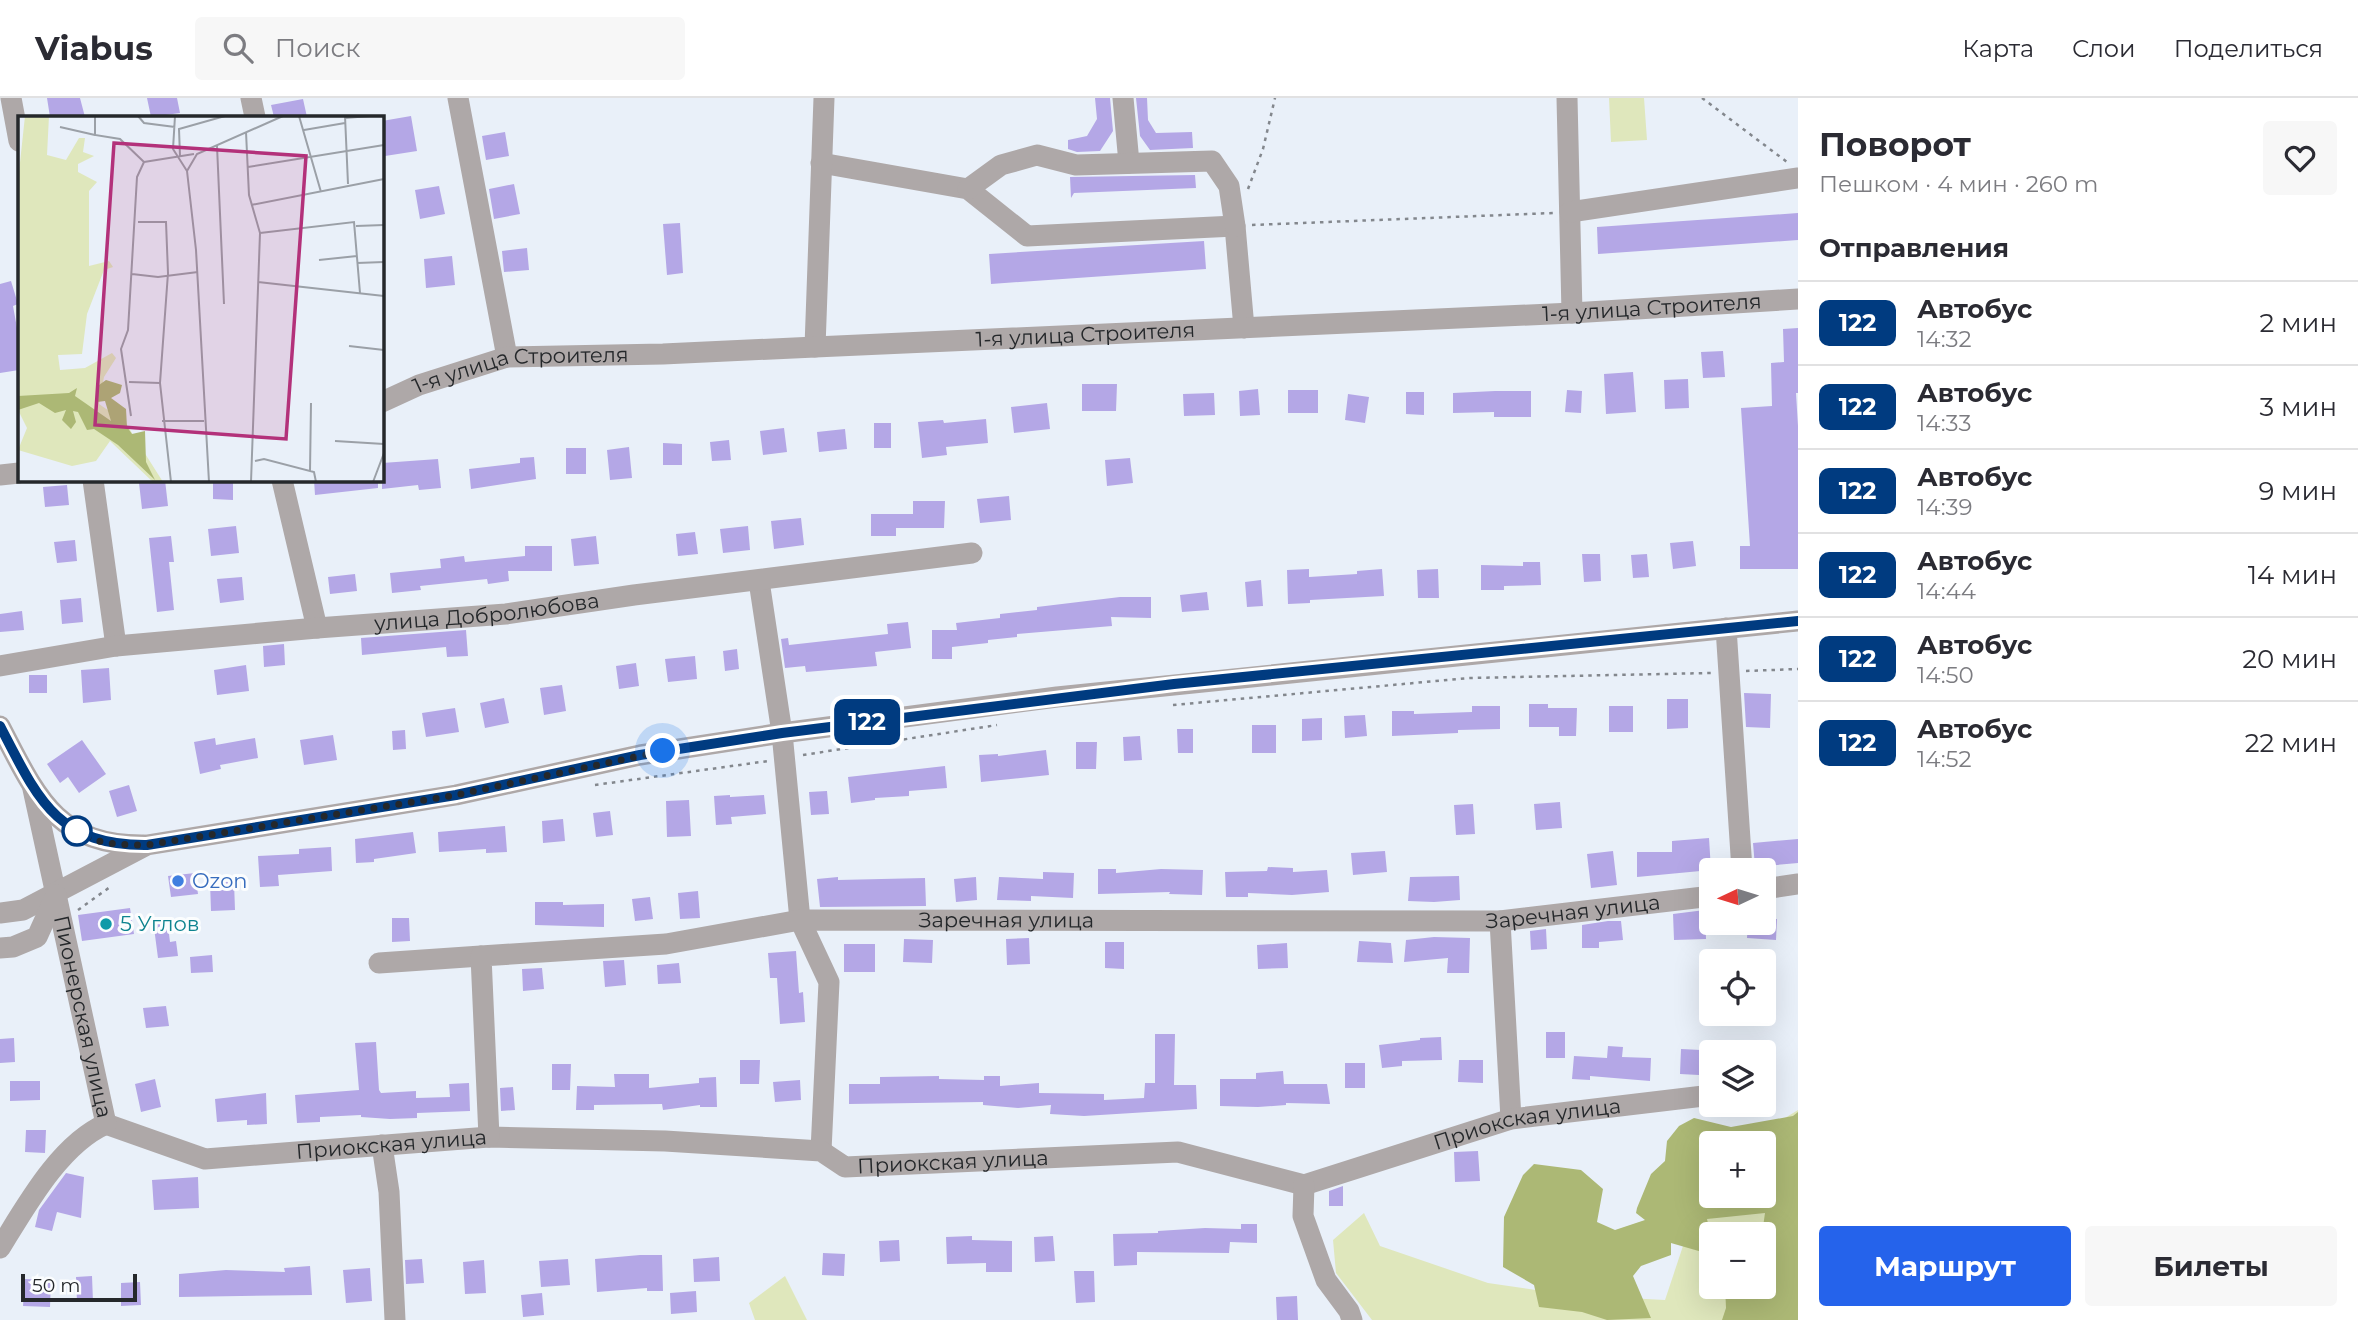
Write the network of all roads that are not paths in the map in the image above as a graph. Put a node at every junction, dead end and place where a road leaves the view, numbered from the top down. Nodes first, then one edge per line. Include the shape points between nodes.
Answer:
1 (11, 98) edge
2 (251, 98) edge
3 (458, 98) edge
4 (824, 98) edge
5 (1123, 98) edge
6 (1567, 98) edge
7 (255, 116) edge
8 (18, 136) edge
9 (821, 163) junction
10 (1129, 163) junction
11 (1793, 170) edge
12 (968, 189) junction
13 (1570, 212) junction
14 (1235, 226) junction
15 (1798, 299) edge
16 (1572, 313) junction
17 (1244, 328) junction
18 (815, 348) junction
19 (507, 357) junction
20 (383, 402) edge
21 (18, 473) edge
22 (0, 475) edge
23 (93, 481) edge
24 (282, 481) edge
25 (972, 553) dead end
26 (759, 581) junction
27 (1798, 621) edge
28 (317, 628) junction
29 (1726, 628) junction
30 (116, 646) junction
31 (0, 666) edge
32 (0, 726) edge
33 (782, 733) junction
34 (33, 789) junction
35 (147, 845) junction
36 (1741, 858) edge
37 (1798, 884) edge
38 (1776, 887) edge
39 (56, 895) junction
40 (1699, 898) edge
41 (0, 913) edge
42 (800, 920) junction
43 (1500, 921) junction
44 (0, 948) edge
45 (481, 956) junction
46 (379, 963) dead end
47 (1699, 1097) edge
48 (1511, 1119) junction
49 (106, 1124) junction
50 (489, 1137) junction
51 (382, 1145) junction
52 (821, 1151) junction
53 (1304, 1185) junction
54 (0, 1248) edge
55 (395, 1320) edge
56 (1352, 1320) edge

1 - 8 street
2 - 7 street
3 - 19 street
4 - 9 street
5 - 10 street
6 - 13 street
9 - 12 street
9 - 18 street
10 - 12 street via 1076,165 1037,155 1001,165
10 - 14 street via 1212,161 1229,186
11 - 13 street
12 - 14 street via 1027,236
13 - 16 street
14 - 17 street
15 - 16 street, 1-я улица Строителя
16 - 17 street, 1-я улица Строителя
17 - 18 street, 1-я улица Строителя
18 - 19 street, 1-я улица Строителя
19 - 20 street, 1-я улица Строителя
21 - 22 street
23 - 30 street
24 - 28 street
25 - 26 street, улица Добролюбова
26 - 28 street, улица Добролюбова via 506,614
26 - 33 street
27 - 29 street
28 - 30 street, улица Добролюбова
29 - 33 street via 1161,686
29 - 36 street
30 - 31 street, улица Добролюбова
32 - 34 street, Пионерская улица
33 - 35 street via 640,755 456,795
33 - 42 street
34 - 35 street, Пионерская улица via 81,834 114,844
34 - 39 street, Пионерская улица
35 - 39 street
37 - 38 street
39 - 41 street via 23,910
39 - 44 street via 37,937
39 - 49 street, Пионерская улица
40 - 43 street, Заречная улица
42 - 43 street, Заречная улица
42 - 45 street, Заречная улица via 666,944
42 - 52 street via 829,982
43 - 48 street
45 - 46 street, Заречная улица
45 - 50 street
47 - 48 street, Приокская улица
48 - 53 street, Приокская улица
49 - 51 street, Приокская улица via 205,1159
49 - 54 street, Пионерская улица via 89,1131 41,1184
50 - 51 street, Приокская улица
50 - 52 street, Приокская улица
51 - 55 street
52 - 53 street, Приокская улица via 845,1167 1178,1152
53 - 56 street via 1303,1216 1326,1280

